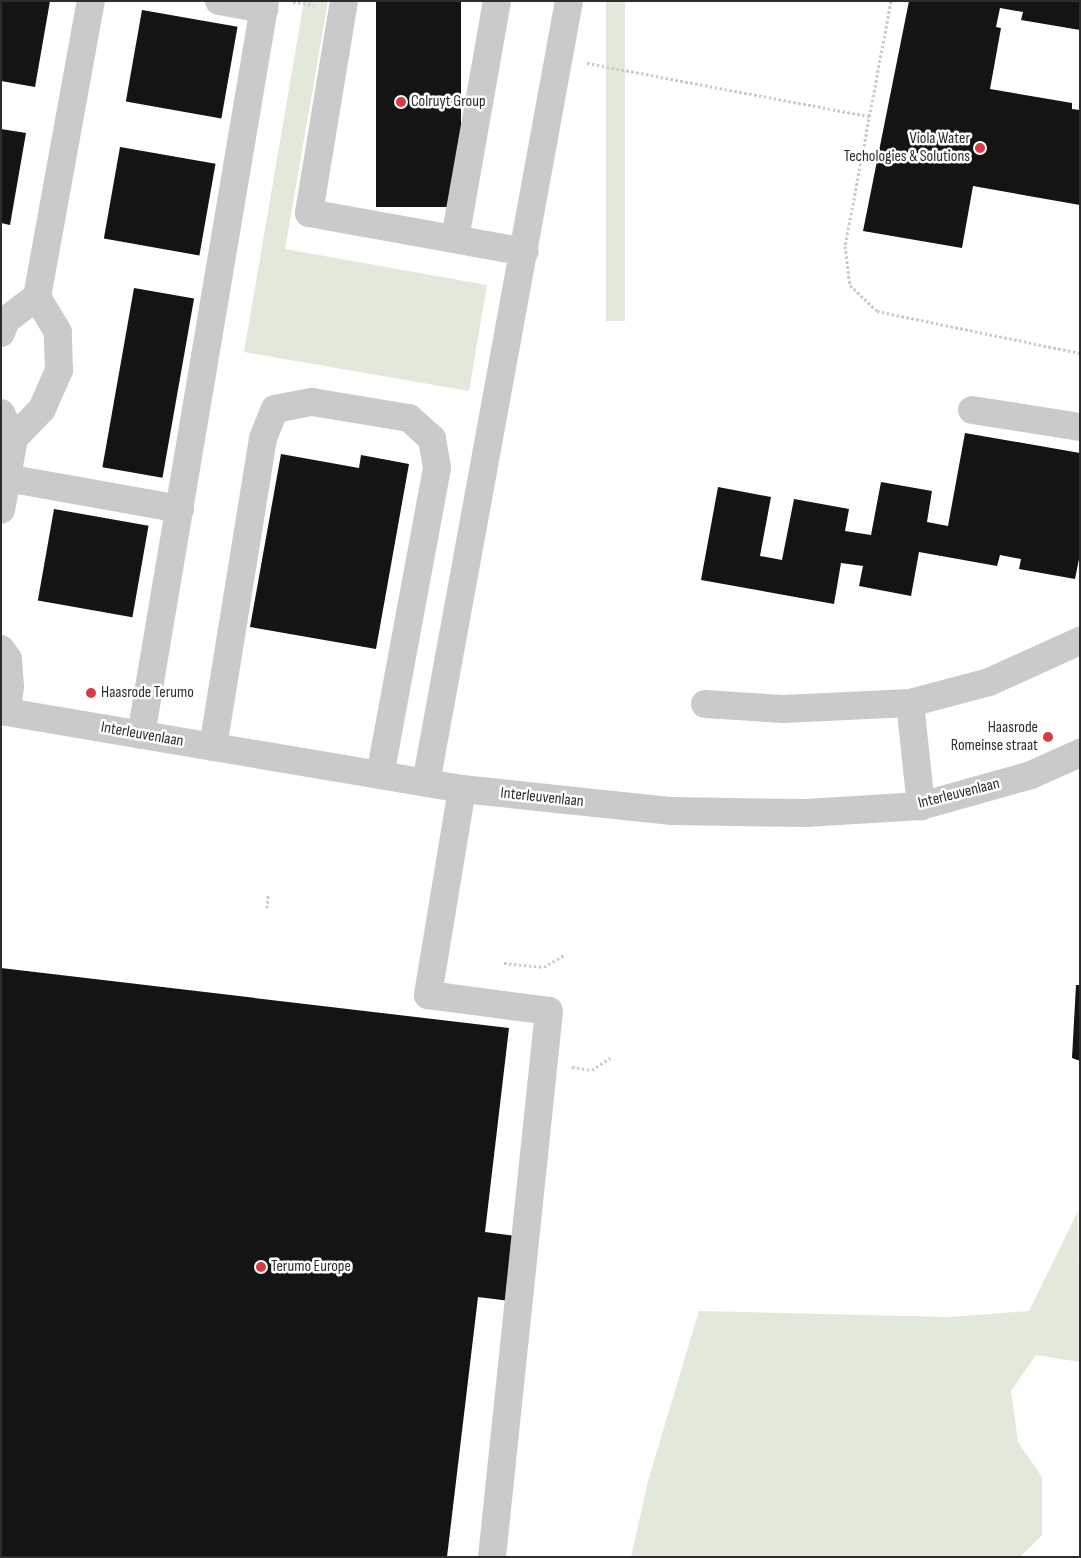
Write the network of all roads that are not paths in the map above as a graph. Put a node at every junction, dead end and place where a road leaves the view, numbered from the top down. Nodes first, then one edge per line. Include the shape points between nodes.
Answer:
1 (91, 1) edge
2 (219, 1) edge
3 (344, 1) edge
4 (496, 1) edge
5 (569, 1) edge
6 (264, 5) edge
7 (455, 240) junction
8 (525, 252) junction
9 (37, 297) junction
10 (1, 333) edge
11 (972, 410) dead end
12 (1, 413) edge
13 (1080, 427) edge
14 (14, 438) junction
15 (4, 478) edge
16 (180, 509) junction
17 (1, 510) edge
18 (1080, 641) edge
19 (1, 649) edge
20 (910, 703) junction
21 (705, 704) dead end
22 (4, 711) edge
23 (141, 735) junction
24 (213, 747) junction
25 (1080, 753) edge
26 (380, 775) junction
27 (426, 783) junction
28 (462, 789) junction
29 (921, 806) junction
30 (492, 1557) edge

1 - 9 street
2 - 6 street
3 - 7 street via 309,213
4 - 7 street
5 - 8 street
6 - 16 street
7 - 8 street
8 - 27 street
9 - 10 street via 6,320
9 - 14 street via 58,332 59,370 42,409
11 - 13 street
12 - 14 street
14 - 15 street
15 - 16 street
15 - 17 street
16 - 23 street
18 - 20 street via 989,682
19 - 22 street via 8,659 10,686
20 - 21 street via 782,708
20 - 29 street
22 - 23 street, Interleuvenlaan
23 - 24 street, Interleuvenlaan
24 - 26 street, Interleuvenlaan
24 - 26 street via 263,438 275,409 312,402 409,418 432,439 437,468
25 - 29 street, Interleuvenlaan via 1031,775
26 - 27 street, Interleuvenlaan
27 - 28 street, Interleuvenlaan
28 - 29 street, Interleuvenlaan via 672,811 806,813
28 - 30 street via 428,995 550,1011

